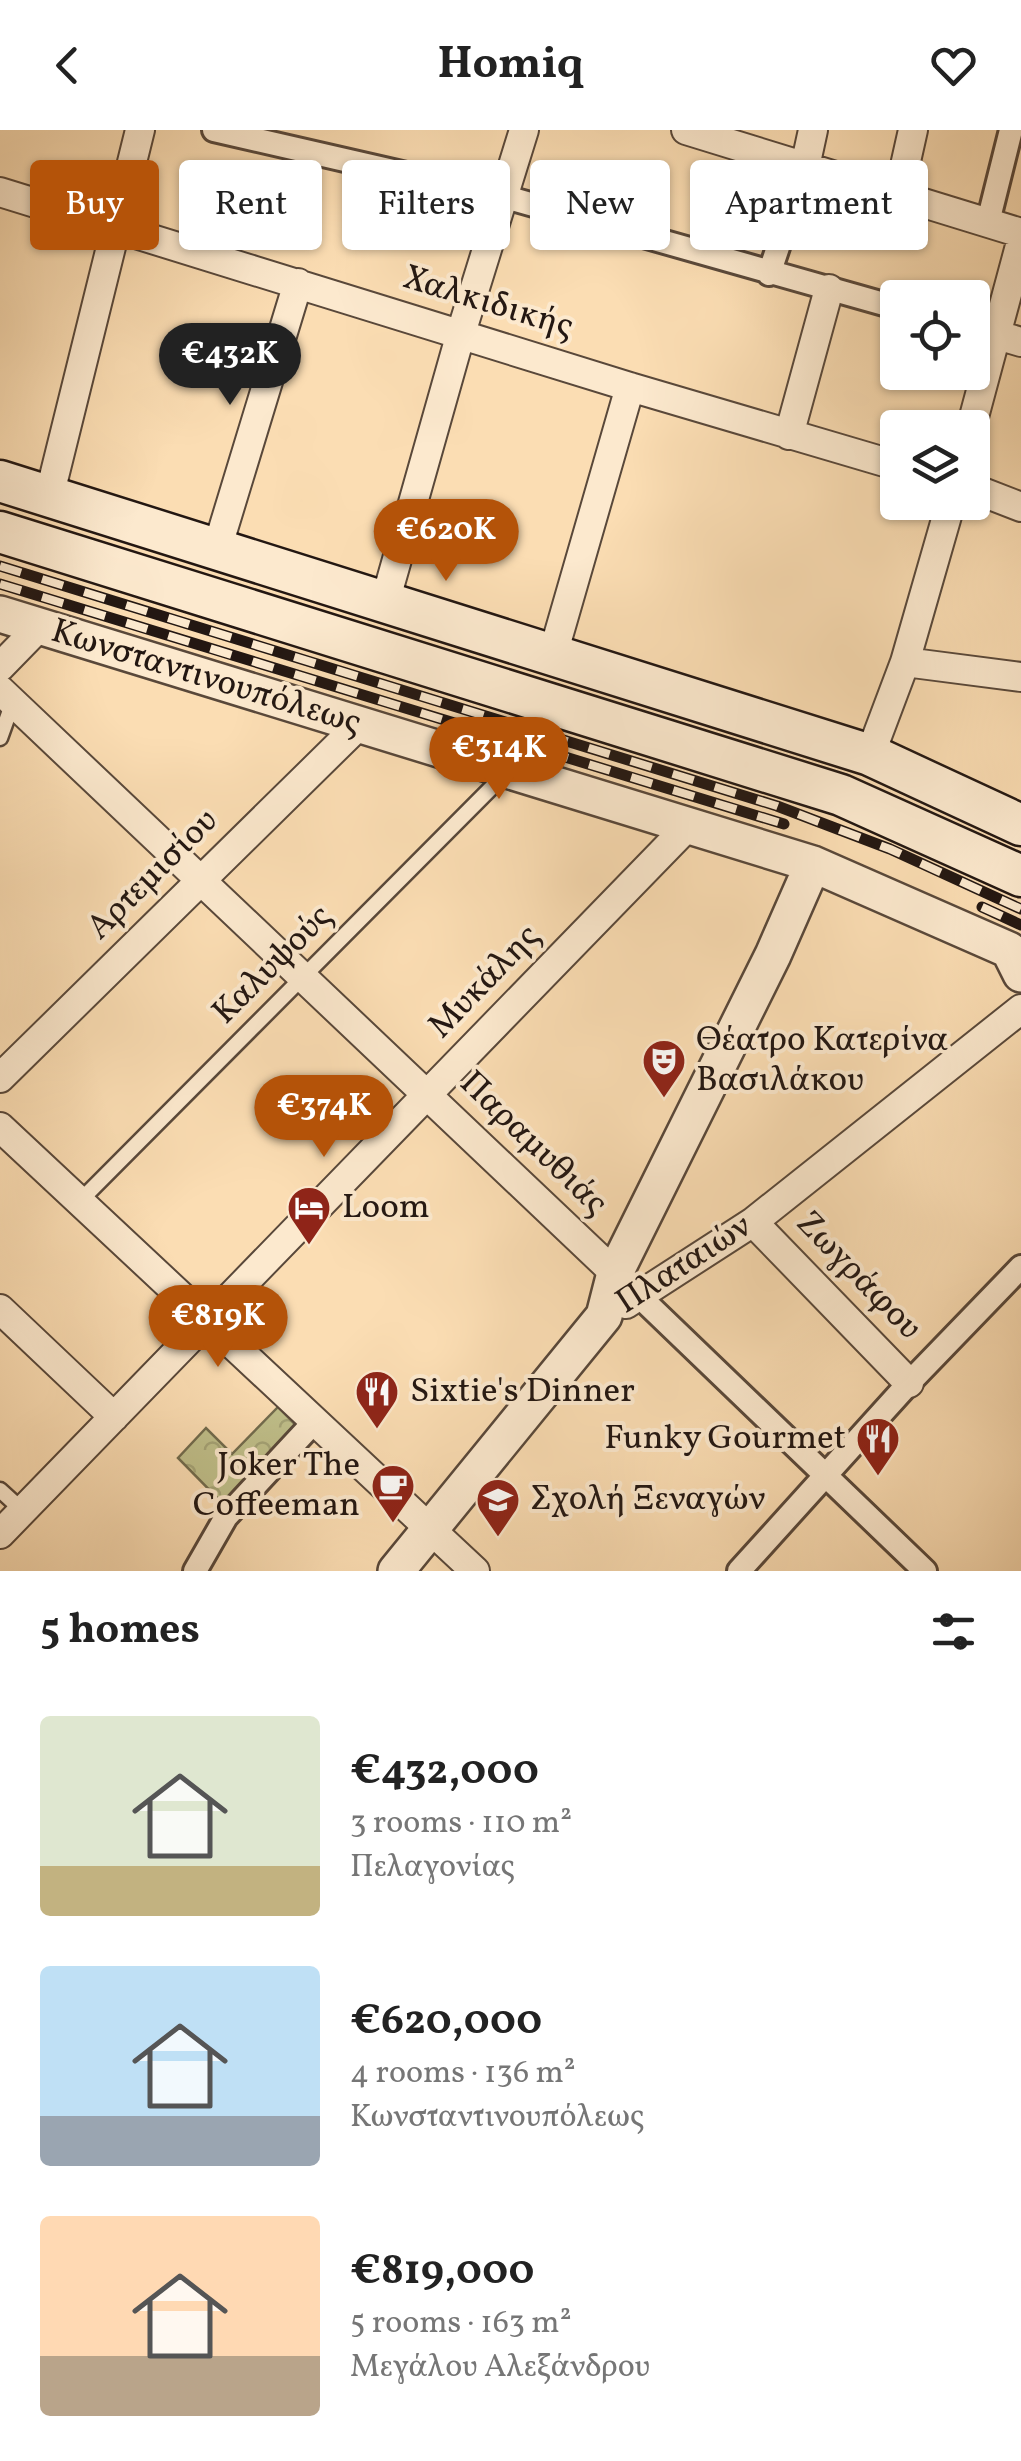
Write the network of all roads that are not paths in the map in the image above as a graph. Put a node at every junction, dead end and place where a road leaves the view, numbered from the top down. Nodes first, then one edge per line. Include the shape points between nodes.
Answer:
1 (140, 130) edge
2 (214, 130) edge
3 (524, 130) edge
4 (686, 130) edge
5 (812, 130) edge
6 (913, 130) edge
7 (1012, 130) edge
8 (132, 160) edge
9 (345, 160) edge
10 (785, 160) edge
11 (806, 160) edge
12 (906, 160) edge
13 (510, 172) edge
14 (0, 192) edge
15 (510, 198) edge
16 (30, 201) edge
17 (928, 205) edge
18 (988, 222) junction
19 (1021, 233) edge
20 (159, 240) edge
21 (1021, 242) edge
22 (108, 250) edge
23 (486, 250) edge
24 (778, 250) edge
25 (770, 274) junction
26 (298, 283) junction
27 (830, 289) junction
28 (880, 303) edge
29 (461, 334) junction
30 (996, 335) edge
31 (630, 387) junction
32 (976, 410) edge
33 (789, 435) junction
34 (880, 461) edge
35 (0, 482) edge
36 (990, 495) edge
37 (49, 497) junction
38 (1021, 507) edge
39 (947, 520) edge
40 (0, 532) edge
41 (217, 549) junction
42 (385, 602) junction
43 (0, 614) edge
44 (39, 626) junction
45 (553, 654) junction
46 (905, 662) junction
47 (0, 667) edge
48 (1021, 678) edge
49 (7, 696) edge
50 (359, 725) junction
51 (0, 738) edge
52 (870, 756) junction
53 (509, 770) junction
54 (1021, 825) edge
55 (688, 826) junction
56 (814, 864) junction
57 (1021, 876) edge
58 (201, 880) junction
59 (1021, 974) edge
60 (303, 977) junction
61 (1021, 1009) edge
62 (0, 1078) edge
63 (427, 1095) junction
64 (0, 1127) edge
65 (80, 1201) junction
66 (753, 1222) junction
67 (1021, 1268) edge
68 (628, 1285) junction
69 (0, 1309) edge
70 (208, 1320) junction
71 (909, 1383) junction
72 (114, 1417) junction
73 (315, 1421) junction
74 (825, 1476) junction
75 (0, 1490) edge
76 (22, 1511) junction
77 (431, 1529) junction
78 (0, 1534) edge
79 (196, 1571) edge
80 (396, 1571) edge
81 (475, 1571) edge
82 (739, 1571) edge
83 (925, 1571) edge

1 - 8 street
2 - 9 street
3 - 13 street
4 - 10 street
5 - 11 street
6 - 12 street
7 - 18 street
14 - 16 street, Χαλκιδικής
15 - 25 street
17 - 18 street
18 - 19 street
20 - 26 street, Χαλκιδικής
21 - 30 street
22 - 37 street
23 - 29 street
24 - 25 street
25 - 27 street
26 - 29 street, Χαλκιδικής
26 - 41 street
27 - 28 street
27 - 33 street
29 - 31 street, Χαλκιδικής
29 - 42 street
30 - 32 street
31 - 33 street, Χαλκιδικής
31 - 45 street
33 - 34 street, Χαλκιδικής
35 - 37 main road
36 - 38 street
37 - 41 main road
39 - 46 street
40 - 57 main road via 841,795
41 - 42 main road
42 - 45 main road
43 - 44 street, Κωνσταντινουπόλεως
44 - 47 street
44 - 50 street, Κωνσταντινουπόλεως
45 - 52 main road
46 - 48 street
46 - 52 street
49 - 51 lane
49 - 58 street, Παραμυθιάς
50 - 53 street, Κωνσταντινουπόλεως
50 - 58 street, Αρτεμισίου
52 - 54 main road
53 - 55 street, Κωνσταντινουπόλεως
53 - 60 lane, Καλυψούς
55 - 56 street, Κωνσταντινουπόλεως
55 - 63 street, Μυκάλης
56 - 59 street, Κωνσταντινουπόλεως via 1009,950
56 - 68 street
58 - 60 street, Παραμυθιάς
58 - 62 street, Αρτεμισίου
60 - 63 street, Παραμυθιάς
60 - 65 lane, Καλυψούς
61 - 66 street, Πλαταιών
63 - 68 street, Παραμυθιάς
63 - 70 street, Μυκάλης
64 - 65 street
65 - 70 street
66 - 68 street, Πλαταιών
66 - 71 street, Ζωγράφου
67 - 71 street
68 - 74 street, Παραμυθιάς
68 - 77 street, Πλαταιών
69 - 72 street
70 - 72 street, Μυκάλης
70 - 73 street
71 - 74 street
72 - 76 street, Μυκάλης
73 - 77 street
73 - 79 street via 226,1517
74 - 82 street
74 - 83 street, Παραμυθιάς
75 - 76 lane
76 - 78 street, Μυκάλης
77 - 80 street, Πλαταιών
77 - 81 street

